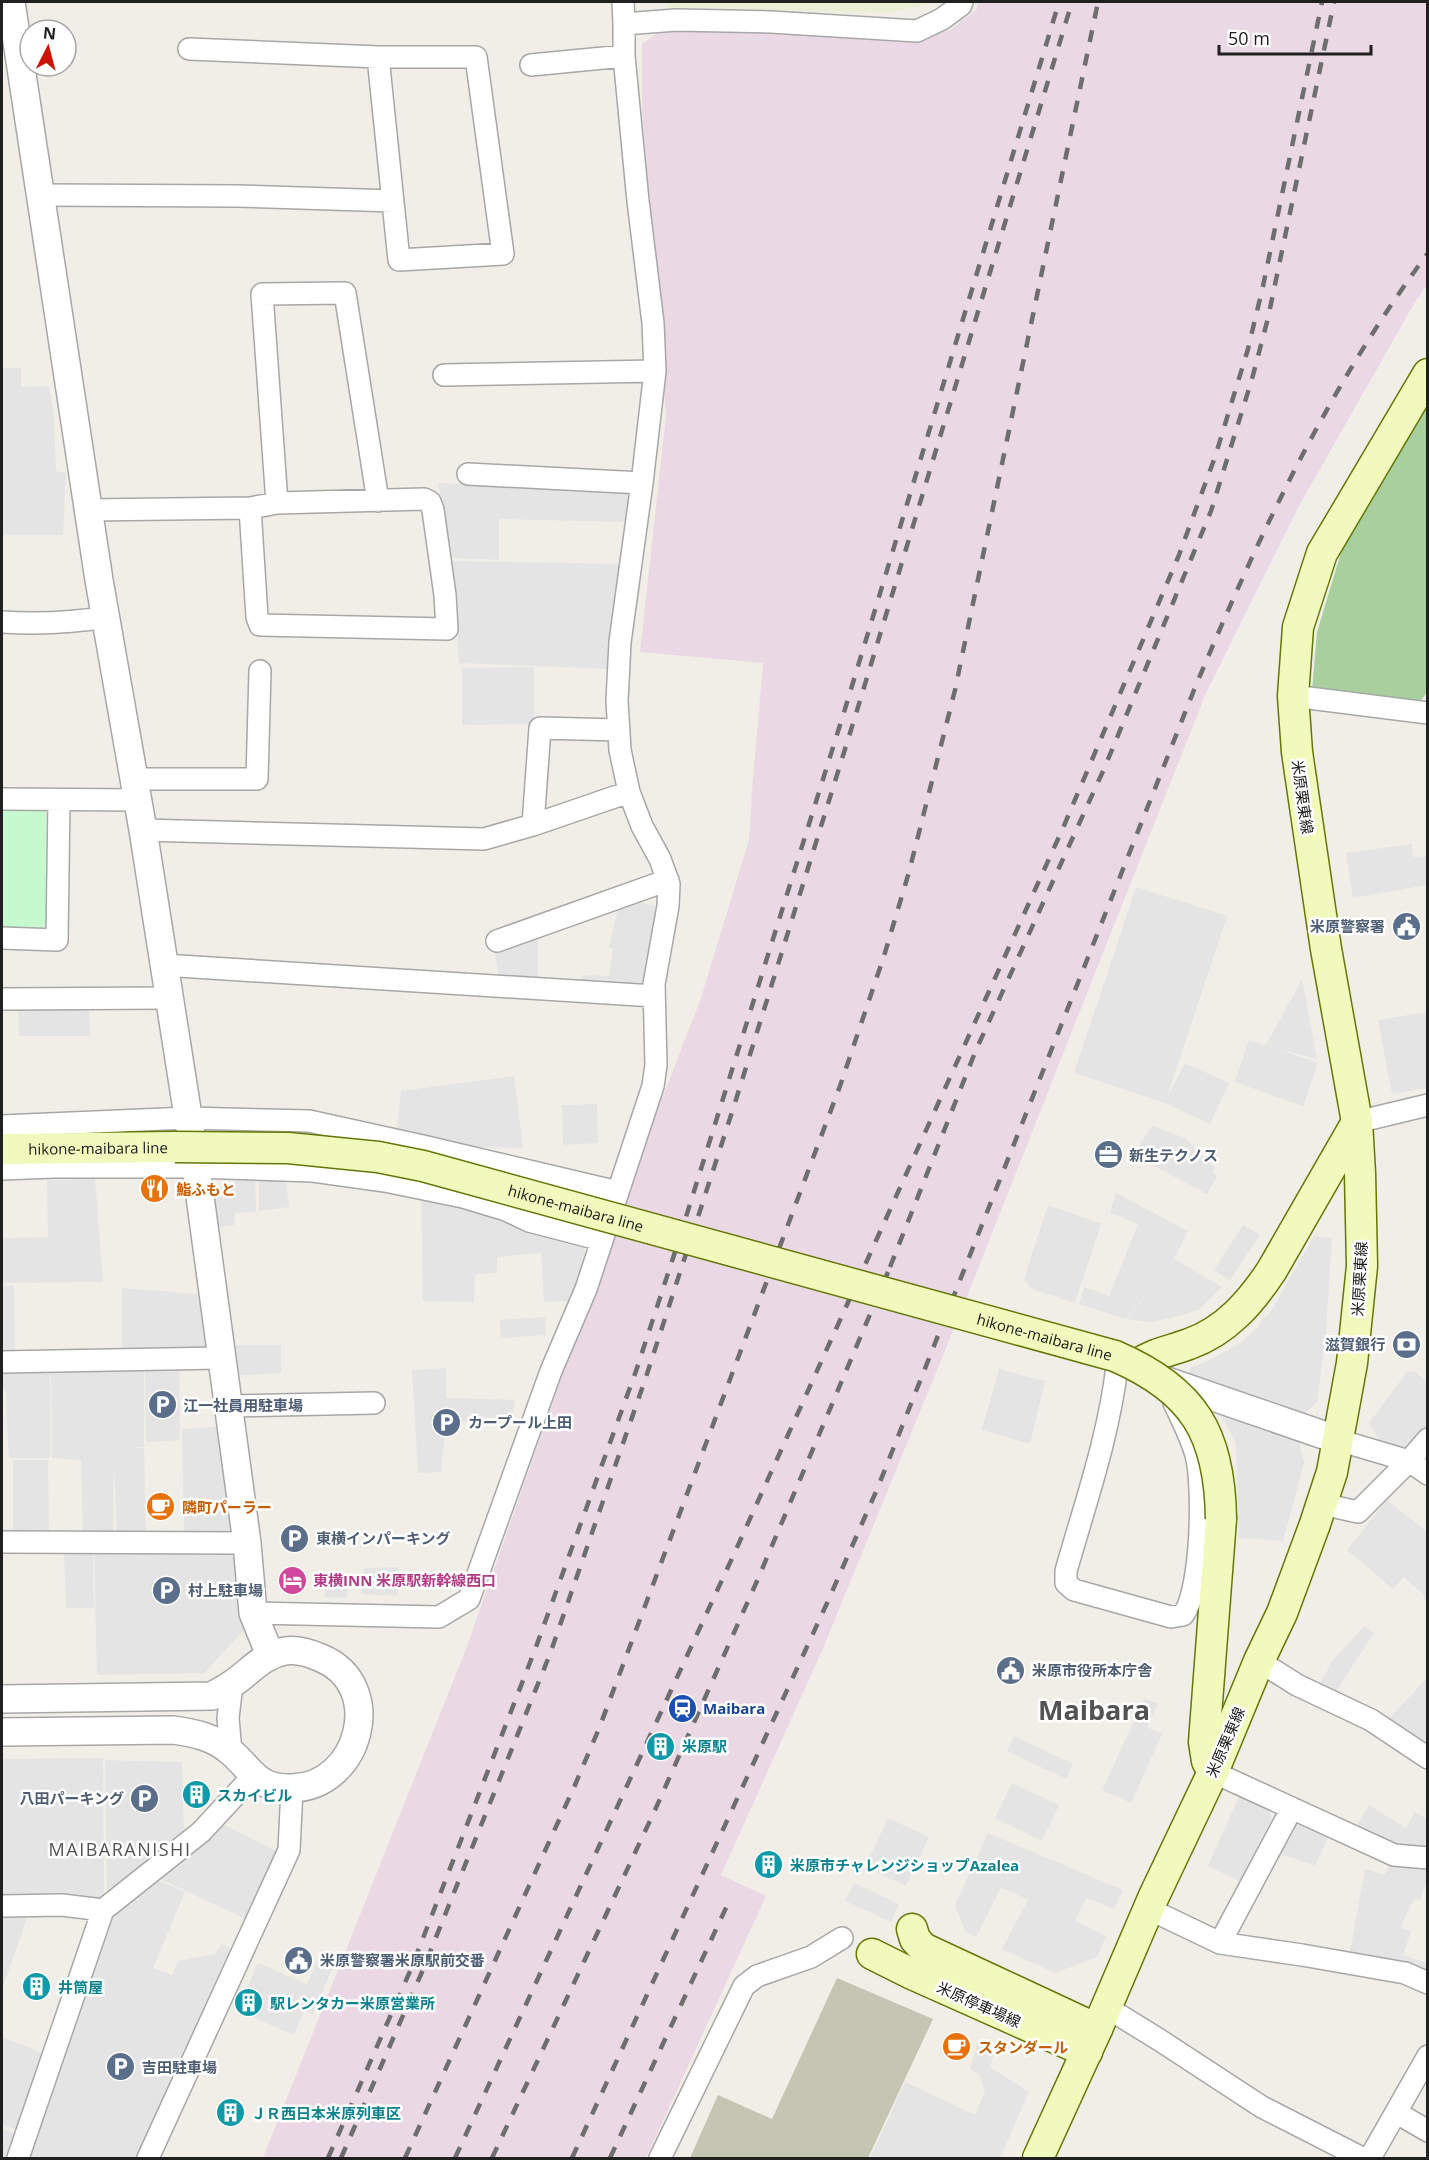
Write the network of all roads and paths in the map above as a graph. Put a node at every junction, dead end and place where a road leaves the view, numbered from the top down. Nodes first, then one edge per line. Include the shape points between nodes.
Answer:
1 (10, 2) edge
2 (623, 2) edge
3 (962, 2) edge
4 (624, 24) junction
5 (189, 49) dead end
6 (624, 56) junction
7 (378, 57) junction
8 (531, 65) dead end
9 (41, 195) junction
10 (393, 201) junction
11 (656, 371) junction
12 (1428, 374) edge
13 (444, 375) dead end
14 (468, 474) dead end
15 (642, 483) junction
16 (378, 501) junction
17 (277, 503) junction
18 (250, 508) junction
19 (88, 510) junction
20 (107, 617) junction
21 (2, 622) edge
22 (260, 671) dead end
23 (1293, 696) junction
24 (1428, 712) edge
25 (619, 730) junction
26 (135, 790) junction
27 (629, 792) junction
28 (2, 799) edge
29 (59, 800) junction
30 (533, 825) junction
31 (143, 830) junction
32 (668, 880) junction
33 (2, 938) edge
34 (497, 940) dead end
35 (163, 965) junction
36 (654, 996) junction
37 (168, 998) junction
38 (2, 999) edge
39 (1428, 1105) edge
40 (188, 1118) junction
41 (1357, 1122) junction
42 (2, 1126) edge
43 (2, 1149) edge
44 (185, 1157) junction
45 (2, 1169) edge
46 (618, 1192) junction
47 (602, 1240) junction
48 (1006, 1331) dead end
49 (220, 1358) junction
50 (2, 1362) edge
51 (1139, 1370) junction
52 (374, 1402) dead end
53 (227, 1406) junction
54 (1428, 1438) edge
55 (1338, 1440) junction
56 (1409, 1461) junction
57 (1428, 1474) edge
58 (1322, 1504) junction
59 (2, 1542) edge
60 (247, 1543) junction
61 (253, 1613) junction
62 (275, 1654) junction
63 (1259, 1661) junction
64 (232, 1684) junction
65 (2, 1699) edge
66 (2, 1732) edge
67 (231, 1752) junction
68 (1428, 1758) edge
69 (1213, 1772) junction
70 (253, 1776) junction
71 (292, 1788) junction
72 (1292, 1808) junction
73 (1428, 1858) edge
74 (2, 1906) edge
75 (1149, 1909) junction
76 (104, 1910) junction
77 (912, 1929) dead end
78 (842, 1938) dead end
79 (1220, 1942) junction
80 (872, 1954) dead end
81 (1428, 1983) edge
82 (1097, 2029) junction
83 (1428, 2056) edge
84 (1397, 2113) junction
85 (1428, 2131) edge
86 (18, 2158) edge
87 (148, 2158) edge
88 (660, 2158) edge
89 (1038, 2158) edge
90 (1362, 2158) edge
91 (1370, 2158) edge

1 - 9 street
2 - 4 street
3 - 4 street via 942,19 917,31 771,22 676,20
4 - 6 street
5 - 7 street
6 - 8 street
6 - 11 street
7 - 10 street
7 - 10 street via 476,57 503,254 399,261
9 - 10 street
9 - 19 street
11 - 13 street
11 - 15 street
12 - 23 main road, 米原栗東線 via 1322,554 1298,627
14 - 15 street
15 - 25 street via 620,642
16 - 17 street
16 - 17 street via 345,293 262,294
16 - 18 street via 430,502 447,629 260,625
17 - 18 street
18 - 19 street
19 - 20 street
20 - 21 street via 62,623
20 - 26 street
22 - 26 street via 257,779
23 - 24 street
23 - 41 main road, 米原栗東線 via 1297,752 1324,938
25 - 27 street
25 - 30 street via 540,728
26 - 29 street
26 - 31 street
27 - 30 street
27 - 32 street
28 - 29 street
29 - 33 street via 57,940
30 - 31 street via 484,839
31 - 35 street
32 - 34 street
32 - 36 street via 668,906
35 - 36 street
35 - 37 street
36 - 46 street via 653,1086
37 - 38 street
37 - 40 street
39 - 41 street
40 - 42 street
40 - 44 street
40 - 46 street via 309,1122
41 - 51 main road via 1258,1292 1226,1324 1192,1343 1155,1354
41 - 55 main road, 米原栗東線 via 1362,1266 1352,1363
43 - 44 main road, hikone-maibara line
44 - 45 street
44 - 47 street via 385,1181 469,1199 529,1221
44 - 49 street
44 - 51 main road, hikone-maibara line, bridge via 288,1148 423,1166 1093,1348
46 - 47 street
47 - 61 street via 469,1599 439,1617
48 - 51 street
49 - 50 street
49 - 53 street
51 - 51 street via 1114,1396 1066,1583 1074,1590 1171,1617 1182,1615 1192,1597 1202,1507 1196,1454
51 - 55 street
51 - 69 main road, hikone-maibara line, bridge via 1176,1392 1203,1426 1218,1469 1221,1519 1204,1742
52 - 53 street
53 - 60 street
54 - 56 street
55 - 56 street
55 - 58 main road, 米原栗東線
56 - 57 street
56 - 58 street via 1358,1512
58 - 63 main road, 米原栗東線 via 1282,1613
59 - 60 street
60 - 61 street
61 - 62 street via 266,1645
62 - 64 street via 252,1666
62 - 71 street via 309,1653 326,1660 351,1682 358,1698 357,1733 351,1752 326,1777
63 - 68 street via 1297,1685 1371,1720
63 - 69 main road, 米原栗東線
64 - 65 street via 212,1696
64 - 67 street via 228,1718
66 - 67 street via 172,1730 200,1734
67 - 70 street
69 - 72 street
69 - 75 main road, 米原栗東線
70 - 71 street via 269,1785
70 - 76 street via 201,1832
71 - 87 street via 289,1850
72 - 73 street via 1394,1855
72 - 79 street
74 - 76 street via 62,1905
75 - 79 street
75 - 82 main road, 米原栗東線
76 - 86 street
77 - 82 main road, 米原停車場線 via 922,1948
78 - 88 street via 811,1957 757,1976 744,1986
79 - 81 street via 1405,1974
80 - 82 main road, 米原停車場線 via 912,1974
82 - 89 main road, 米原栗東線
82 - 90 street via 1158,2039 1262,2107
83 - 84 street
84 - 85 street
84 - 91 street

